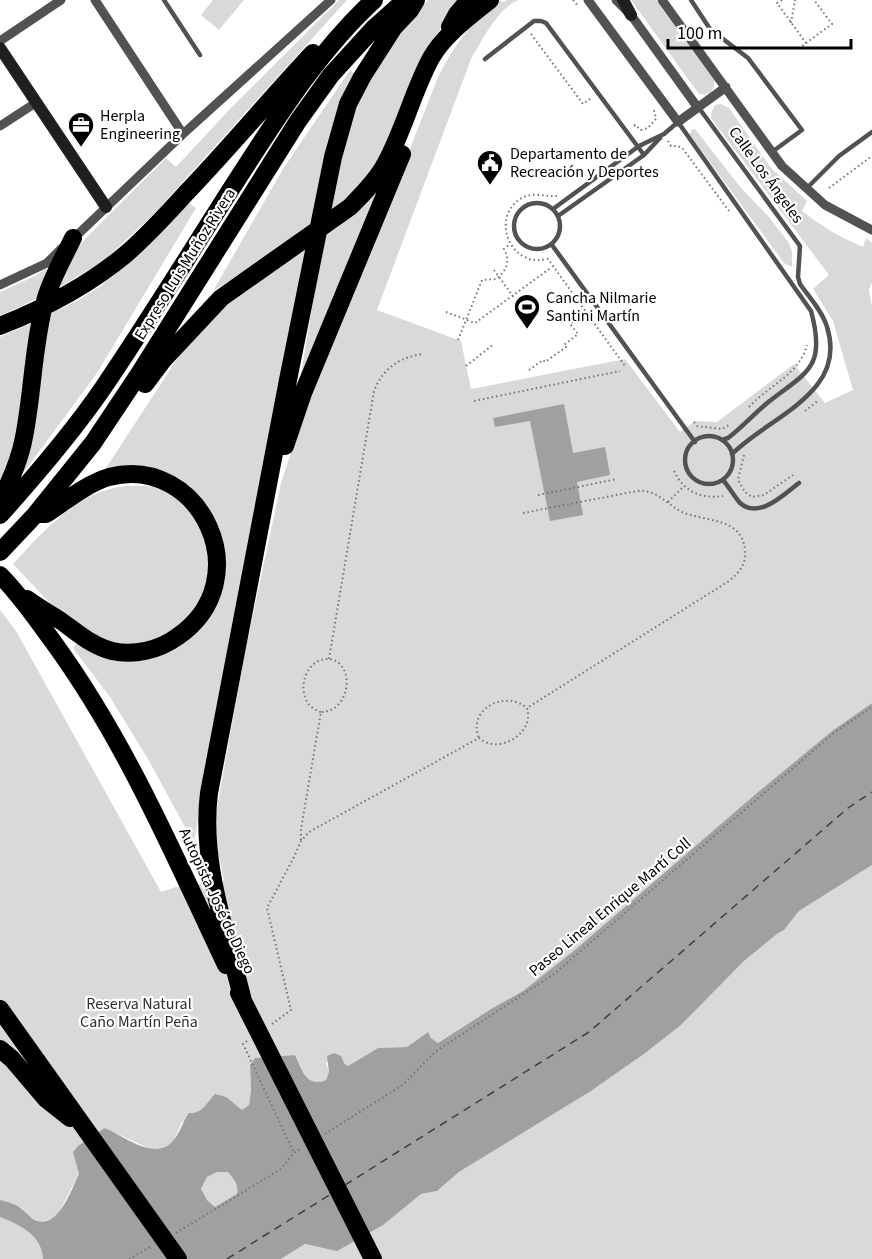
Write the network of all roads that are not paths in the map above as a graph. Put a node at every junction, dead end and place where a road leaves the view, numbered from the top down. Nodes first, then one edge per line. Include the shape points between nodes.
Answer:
1 (61, 0) edge
2 (95, 0) edge
3 (164, 0) edge
4 (330, 0) edge
5 (405, 0) edge
6 (416, 0) edge
7 (469, 0) edge
8 (490, 0) edge
9 (588, 0) edge
10 (616, 0) edge
11 (623, 0) edge
12 (662, 0) edge
13 (691, 0) edge
14 (370, 4) edge
15 (631, 15) junction
16 (445, 39) junction
17 (0, 41) edge
18 (0, 48) edge
19 (200, 55) dead end
20 (485, 59) dead end
21 (726, 87) junction
22 (37, 102) junction
23 (698, 108) junction
24 (678, 122) junction
25 (0, 126) edge
26 (872, 132) edge
27 (183, 134) junction
28 (664, 134) junction
29 (639, 146) junction
30 (772, 152) junction
31 (644, 155) junction
32 (602, 173) junction
33 (608, 182) junction
34 (807, 188) junction
35 (106, 207) junction
36 (553, 209) junction
37 (558, 216) junction
38 (872, 230) edge
39 (73, 238) junction
40 (552, 245) junction
41 (0, 285) edge
42 (0, 326) edge
43 (722, 440) junction
44 (695, 442) junction
45 (93, 443) junction
46 (732, 454) junction
47 (723, 480) junction
48 (798, 483) dead end
49 (0, 501) edge
50 (266, 501) junction
51 (0, 515) edge
52 (35, 515) junction
53 (0, 552) edge
54 (0, 575) edge
55 (18, 594) junction
56 (245, 1006) junction
57 (0, 1010) edge
58 (0, 1049) edge
59 (90, 1135) junction
60 (178, 1259) edge
61 (373, 1259) edge

1 - 17 street
2 - 27 street
3 - 19 lane
4 - 27 street
5 - 45 highway, Expreso Luis Muñoz Rivera via 337,68 298,121
6 - 50 highway via 362,77 341,126 326,184
7 - 16 highway
8 - 16 highway
9 - 24 street
10 - 15 street, Calle Los Ángeles
11 - 15 street
12 - 21 street
13 - 30 lane via 710,29 748,58 802,130
14 - 42 highway via 339,25 125,255 91,279
14 - 51 highway, Expreso Luis Muñoz Rivera via 334,43 266,135 102,389 43,468
15 - 23 street, Calle Los Ángeles
16 - 45 highway via 431,58 392,151 366,190 350,207 221,298 163,360 119,419
16 - 50 highway via 422,106 303,393
18 - 22 street
20 - 29 lane via 526,27 538,21 549,26
21 - 23 street
21 - 30 street
22 - 25 street
22 - 35 street
23 - 24 street
23 - 46 lane, Calle Los Ángeles via 800,246 800,284 827,325 831,344 826,373 814,391
24 - 28 lane
24 - 43 lane via 811,311 818,343 812,365 803,377
26 - 34 lane
27 - 35 street
28 - 29 lane
28 - 31 lane
29 - 31 lane
29 - 32 lane
30 - 34 street
31 - 33 lane
32 - 33 lane
32 - 36 lane
33 - 37 lane
34 - 38 street via 825,205
35 - 39 street
36 - 37 lane
36 - 40 lane via 542,204 529,205 518,213 514,226 517,238 527,247 540,250
37 - 40 lane via 560,230
39 - 41 street via 46,263
39 - 49 highway via 45,300 24,440
40 - 44 lane
43 - 44 lane via 705,437
43 - 46 lane
44 - 47 lane via 685,459 690,475 700,483
45 - 52 highway, Expreso Luis Muñoz Rivera
46 - 47 lane via 732,468
47 - 48 lane via 741,504 750,508 769,505
50 - 56 highway via 206,828 212,874
52 - 53 highway, Expreso Luis Muñoz Rivera
52 - 55 highway via 46,514 107,478 147,476 170,486 192,503 214,538 217,578 205,608 192,626 169,643 146,651 120,653 101,648
54 - 55 highway, Autopista José de Diego
55 - 56 highway, Autopista José de Diego via 114,735
56 - 61 highway, Autopista José de Diego
57 - 59 highway
58 - 59 highway via 46,1099
59 - 60 highway

